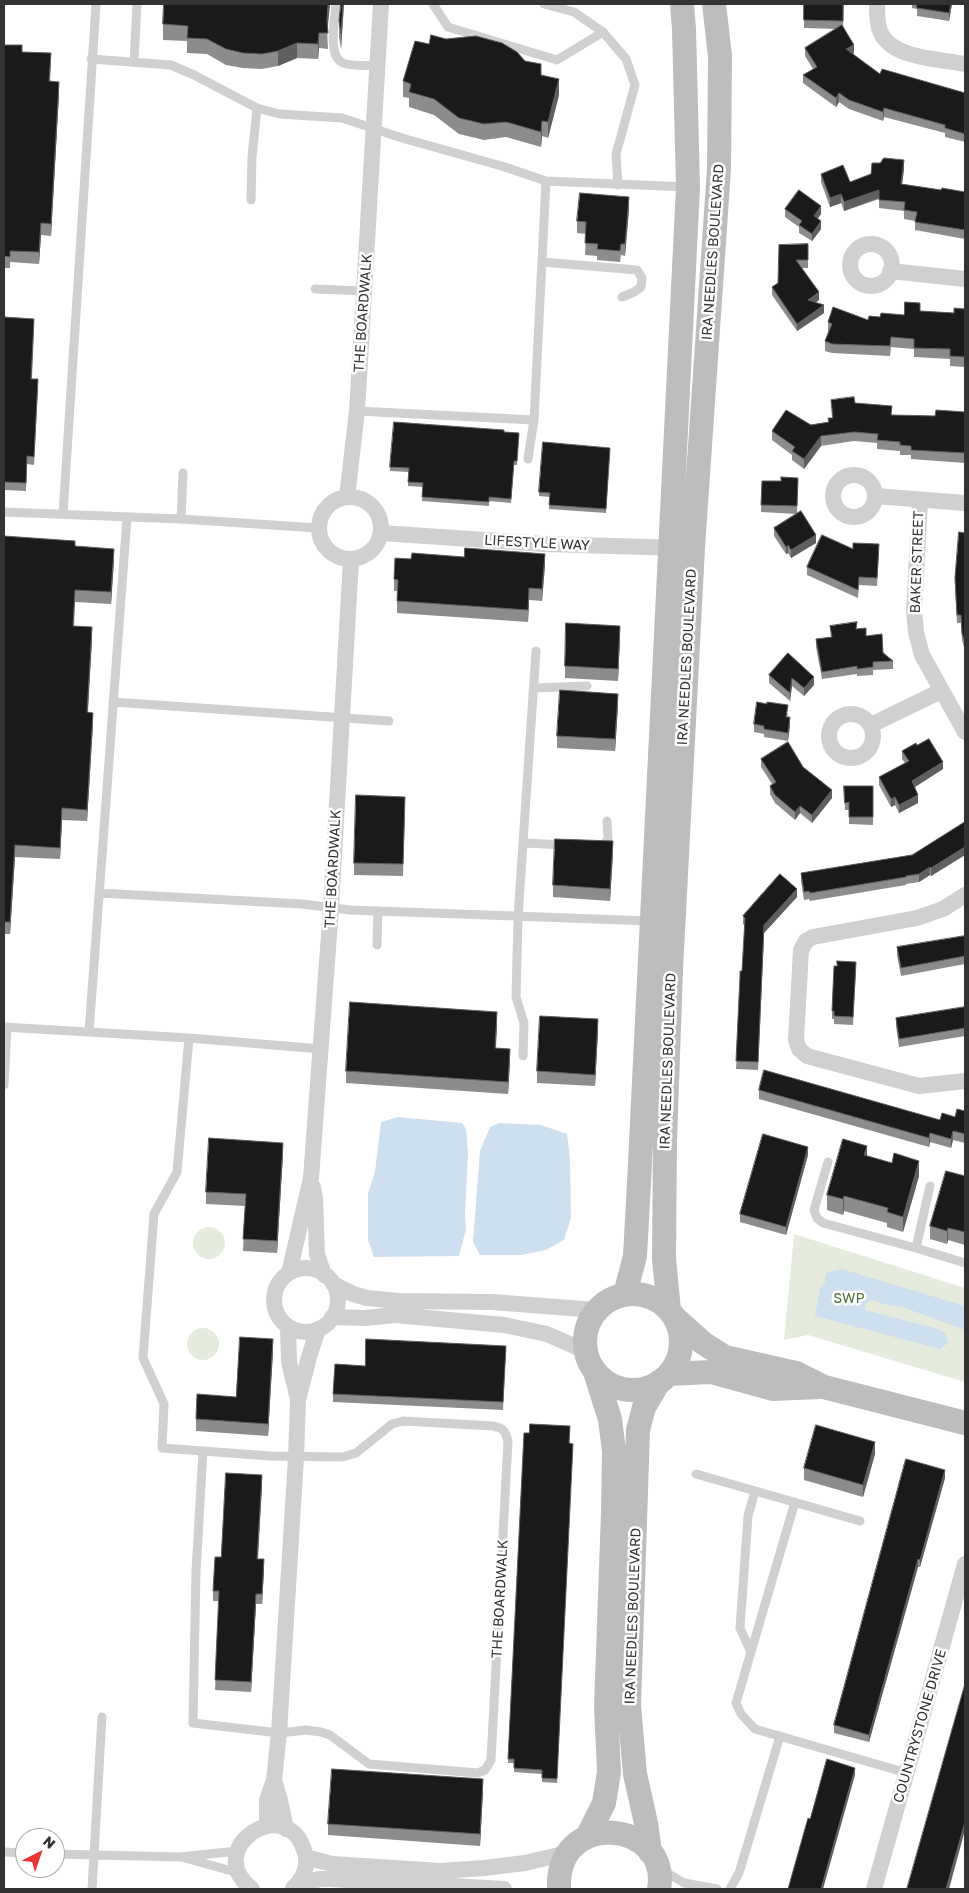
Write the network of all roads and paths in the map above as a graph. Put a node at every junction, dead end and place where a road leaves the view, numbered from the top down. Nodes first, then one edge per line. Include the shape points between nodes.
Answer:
1 (96, 4) edge
2 (137, 4) edge
3 (336, 4) edge
4 (382, 4) edge
5 (433, 4) edge
6 (544, 4) edge
7 (682, 4) edge
8 (714, 4) edge
9 (877, 4) edge
10 (603, 32) junction
11 (91, 60) junction
12 (134, 62) junction
13 (965, 64) edge
14 (378, 65) junction
15 (257, 108) junction
16 (374, 129) junction
17 (546, 181) junction
18 (618, 185) junction
19 (688, 186) junction
20 (251, 200) dead end
21 (542, 262) junction
22 (890, 271) dead end
23 (965, 279) edge
24 (315, 289) dead end
25 (365, 291) junction
26 (622, 297) dead end
27 (357, 411) junction
28 (534, 420) junction
29 (528, 459) dead end
30 (183, 473) dead end
31 (875, 496) dead end
32 (348, 497) junction
33 (920, 500) junction
34 (965, 503) edge
35 (4, 512) edge
36 (63, 514) junction
37 (126, 517) junction
38 (181, 519) junction
39 (318, 528) junction
40 (381, 533) junction
41 (669, 548) junction
42 (693, 548) junction
43 (352, 560) junction
44 (536, 652) dead end
45 (587, 686) dead end
46 (534, 688) junction
47 (941, 691) junction
48 (113, 702) junction
49 (342, 718) junction
50 (389, 721) dead end
51 (870, 725) dead end
52 (965, 732) edge
53 (606, 821) dead end
54 (524, 843) junction
55 (574, 846) edge
56 (584, 846) edge
57 (99, 893) junction
58 (965, 895) edge
59 (331, 908) junction
60 (378, 911) junction
61 (518, 917) junction
62 (652, 922) junction
63 (377, 946) dead end
64 (5, 1027) edge
65 (89, 1032) junction
66 (189, 1038) junction
67 (321, 1049) junction
68 (524, 1056) dead end
69 (965, 1081) edge
70 (4, 1085) edge
71 (828, 1162) dead end
72 (311, 1178) junction
73 (930, 1186) dead end
74 (916, 1248) junction
75 (965, 1263) edge
76 (289, 1273) junction
77 (328, 1279) junction
78 (625, 1294) junction
79 (596, 1310) junction
80 (672, 1314) junction
81 (332, 1318) junction
82 (288, 1327) junction
83 (318, 1330) junction
84 (590, 1362) junction
85 (664, 1378) junction
86 (824, 1387) junction
87 (298, 1400) junction
88 (965, 1423) edge
89 (203, 1451) junction
90 (296, 1457) junction
91 (696, 1474) dead end
92 (755, 1491) junction
93 (795, 1502) junction
94 (860, 1521) dead end
95 (965, 1566) edge
96 (751, 1652) junction
97 (102, 1717) dead end
98 (279, 1733) junction
99 (780, 1736) junction
100 (907, 1773) junction
101 (274, 1780) junction
102 (267, 1826) junction
103 (286, 1829) junction
104 (588, 1835) junction
105 (238, 1851) junction
106 (567, 1853) junction
107 (65, 1854) edge
108 (94, 1854) junction
109 (180, 1857) junction
110 (306, 1857) junction
111 (656, 1869) edge
112 (239, 1873) junction
113 (295, 1886) edge
114 (441, 1888) edge
115 (92, 1889) edge
116 (252, 1889) edge
117 (504, 1889) edge
118 (559, 1889) edge
119 (716, 1889) edge
120 (730, 1889) edge
121 (874, 1889) edge

1 - 11 lane
2 - 12 lane
3 - 14 lane via 333,49 337,60 344,64
4 - 14 street, THE BOARDWALK
5 - 10 lane via 448,27 557,60
6 - 10 lane via 574,12
7 - 19 main road, IRA NEEDLES BOULEVARD
8 - 42 main road, IRA NEEDLES BOULEVARD via 720,56 719,169
9 - 13 street via 880,31 891,46 911,54
10 - 18 lane via 626,59 635,85 616,154
11 - 12 lane
11 - 36 lane
12 - 15 lane via 171,65
14 - 16 street, THE BOARDWALK
15 - 16 lane via 279,114 342,118
15 - 20 lane
16 - 17 lane
16 - 25 street, THE BOARDWALK
17 - 18 lane
17 - 21 lane
18 - 19 lane
19 - 41 main road, IRA NEEDLES BOULEVARD
21 - 26 lane via 637,270 642,278 640,287
21 - 28 lane
22 - 23 street
24 - 25 lane
25 - 27 street, THE BOARDWALK
27 - 28 lane
27 - 32 street, THE BOARDWALK
28 - 29 lane
30 - 38 lane
31 - 33 street
32 - 39 street via 337,499 327,507 321,514
32 - 40 street via 373,506
33 - 34 street
33 - 47 street, BAKER STREET via 914,611 916,632 922,655
35 - 36 lane
36 - 37 lane
37 - 38 lane
37 - 48 lane
38 - 39 lane
39 - 43 street via 320,540 327,550
40 - 41 street, LIFESTYLE WAY
40 - 43 street via 373,549
41 - 42 street, LIFESTYLE WAY
41 - 62 main road, IRA NEEDLES BOULEVARD
42 - 80 main road, IRA NEEDLES BOULEVARD via 665,1141 664,1259
43 - 49 street, THE BOARDWALK
44 - 46 lane
45 - 46 lane
46 - 54 lane
47 - 51 street
47 - 52 street, BAKER STREET
48 - 49 lane
48 - 57 lane
49 - 50 lane
49 - 59 street, THE BOARDWALK
53 - 56 lane via 608,840 601,847
54 - 55 lane
54 - 61 lane
57 - 59 lane
57 - 65 lane
58 - 69 street via 943,909 917,918 813,937 806,942 801,950 796,1040 799,1049 807,1056 901,1082 919,1086
59 - 60 lane
59 - 67 street, THE BOARDWALK
60 - 61 lane
60 - 63 lane
61 - 62 lane
61 - 68 lane via 516,997 524,1023
62 - 78 main road, IRA NEEDLES BOULEVARD via 635,1256
64 - 65 lane
64 - 70 lane
65 - 66 lane
66 - 67 lane
66 - 89 lane via 177,1172 154,1214 143,1358 164,1404 162,1448
67 - 72 street, THE BOARDWALK
71 - 74 lane via 814,1210 816,1218 823,1223
72 - 76 street, THE BOARDWALK
72 - 77 street, THE BOARDWALK via 317,1254
73 - 74 lane
74 - 75 lane
76 - 77 street via 307,1269 319,1271
76 - 82 street via 282,1279 274,1297 278,1315
77 - 79 street via 353,1294 367,1298 492,1302
77 - 81 street via 337,1302
78 - 79 main road via 614,1297
78 - 80 main road via 641,1294 656,1300
79 - 84 main road via 584,1337
80 - 85 main road via 680,1332 681,1347 677,1362
80 - 86 main road via 725,1357 796,1373
81 - 83 street
81 - 84 street via 395,1315 504,1325 547,1334
82 - 83 street via 298,1331
82 - 87 street via 290,1362
83 - 87 street
84 - 85 main road via 606,1381 618,1388 646,1388
84 - 104 main road, IRA NEEDLES BOULEVARD via 610,1419 614,1451 606,1707 609,1772 604,1803
85 - 86 main road via 710,1372 773,1389
85 - 111 main road, IRA NEEDLES BOULEVARD via 644,1407 638,1430 629,1705 635,1774
86 - 88 main road
87 - 90 street
89 - 90 lane
89 - 98 lane via 192,1723
90 - 98 street
90 - 98 lane, THE BOARDWALK via 342,1457 356,1453 392,1424 403,1421 493,1426 506,1432 491,1760 485,1770 478,1773 369,1764 330,1735 306,1730
91 - 92 lane
92 - 93 lane
92 - 96 lane via 748,1516 740,1628
93 - 94 lane
93 - 96 lane
95 - 100 street, COUNTRYSTONE DRIVE
96 - 99 lane via 736,1703 755,1729
97 - 108 lane
98 - 101 street
99 - 100 lane
99 - 120 lane via 739,1873
100 - 121 street, COUNTRYSTONE DRIVE
101 - 102 street via 267,1800
101 - 103 street
102 - 103 street
102 - 105 street via 246,1837
103 - 110 street via 303,1845
104 - 106 main road
104 - 111 main road via 605,1831 622,1833 638,1840
105 - 109 lane
105 - 112 street
106 - 110 street via 517,1864 441,1871 332,1864
106 - 118 main road via 558,1878
107 - 108 lane
108 - 109 lane
108 - 115 lane
109 - 112 lane
110 - 113 street via 303,1875
111 - 119 lane via 684,1883
112 - 116 street
113 - 114 street via 331,1879
114 - 117 street

